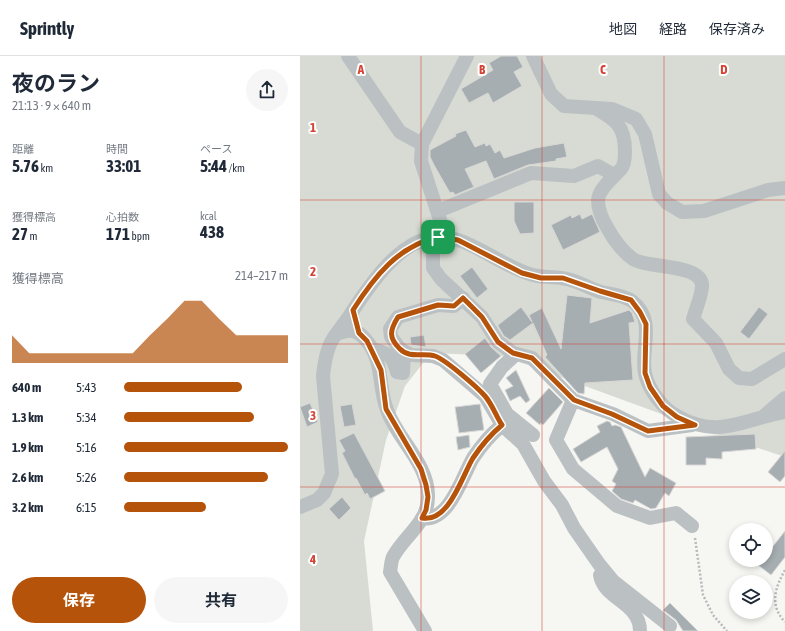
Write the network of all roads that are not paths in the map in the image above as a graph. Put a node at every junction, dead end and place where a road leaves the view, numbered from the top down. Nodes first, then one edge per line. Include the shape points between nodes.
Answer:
1 (348, 56) edge
2 (468, 56) edge
3 (533, 56) edge
4 (595, 108) junction
5 (422, 144) junction
6 (614, 175) junction
7 (785, 188) edge
8 (438, 212) junction
9 (438, 237) junction
10 (463, 298) junction
11 (350, 315) junction
12 (359, 333) junction
13 (337, 334) junction
14 (372, 349) junction
15 (404, 352) junction
16 (516, 354) junction
17 (785, 359) edge
18 (785, 398) edge
19 (574, 400) junction
20 (785, 412) edge
21 (761, 418) junction
22 (502, 425) junction
23 (695, 425) junction
24 (534, 435) dead end
25 (300, 508) edge
26 (422, 518) junction
27 (692, 526) road end
28 (599, 564) junction
29 (670, 626) dead end
30 (424, 631) edge
31 (640, 631) edge

1 - 5 street via 400,132
2 - 5 street
3 - 4 street via 551,94 564,106
4 - 6 street via 621,126 625,139 622,168
4 - 7 street via 612,109 636,119 645,134 659,194 667,203 682,212 704,211 768,190
5 - 8 street via 421,161
6 - 8 street via 598,166 574,176 531,173
6 - 17 street via 598,199 608,230 634,260 689,271 698,276 702,286 693,319 716,342 729,369 739,378 752,379
8 - 9 street via 442,226
9 - 10 street via 433,268 441,279
9 - 11 street via 413,246 393,259 371,282
9 - 23 street via 458,240 522,273 541,278 563,278 631,300 646,324 645,373 650,387 663,406 677,417
10 - 15 street via 454,306 438,305 398,317 390,329 391,336
10 - 16 street via 482,317 498,342
11 - 12 street
11 - 13 street
12 - 13 street via 348,330
12 - 14 street
13 - 25 street via 329,345 323,376 332,474 324,493 317,500
14 - 15 street via 385,352 393,359 397,372 403,374
14 - 26 street via 381,370 386,409 421,469 426,485 428,497
15 - 22 street via 411,355 433,356 453,368 485,396
16 - 19 street via 532,358
16 - 24 street via 502,367 490,384 507,414
18 - 21 street
19 - 23 street via 648,431
19 - 27 street via 556,440 573,469 618,506 650,518 676,513
20 - 21 street
21 - 23 street via 730,427 710,428
22 - 26 street via 491,434 473,459 455,495 445,508 436,517
22 - 28 street via 524,444 544,481
26 - 30 street via 393,557 390,572
28 - 29 street via 613,581
28 - 31 street via 601,581 635,613 640,621

